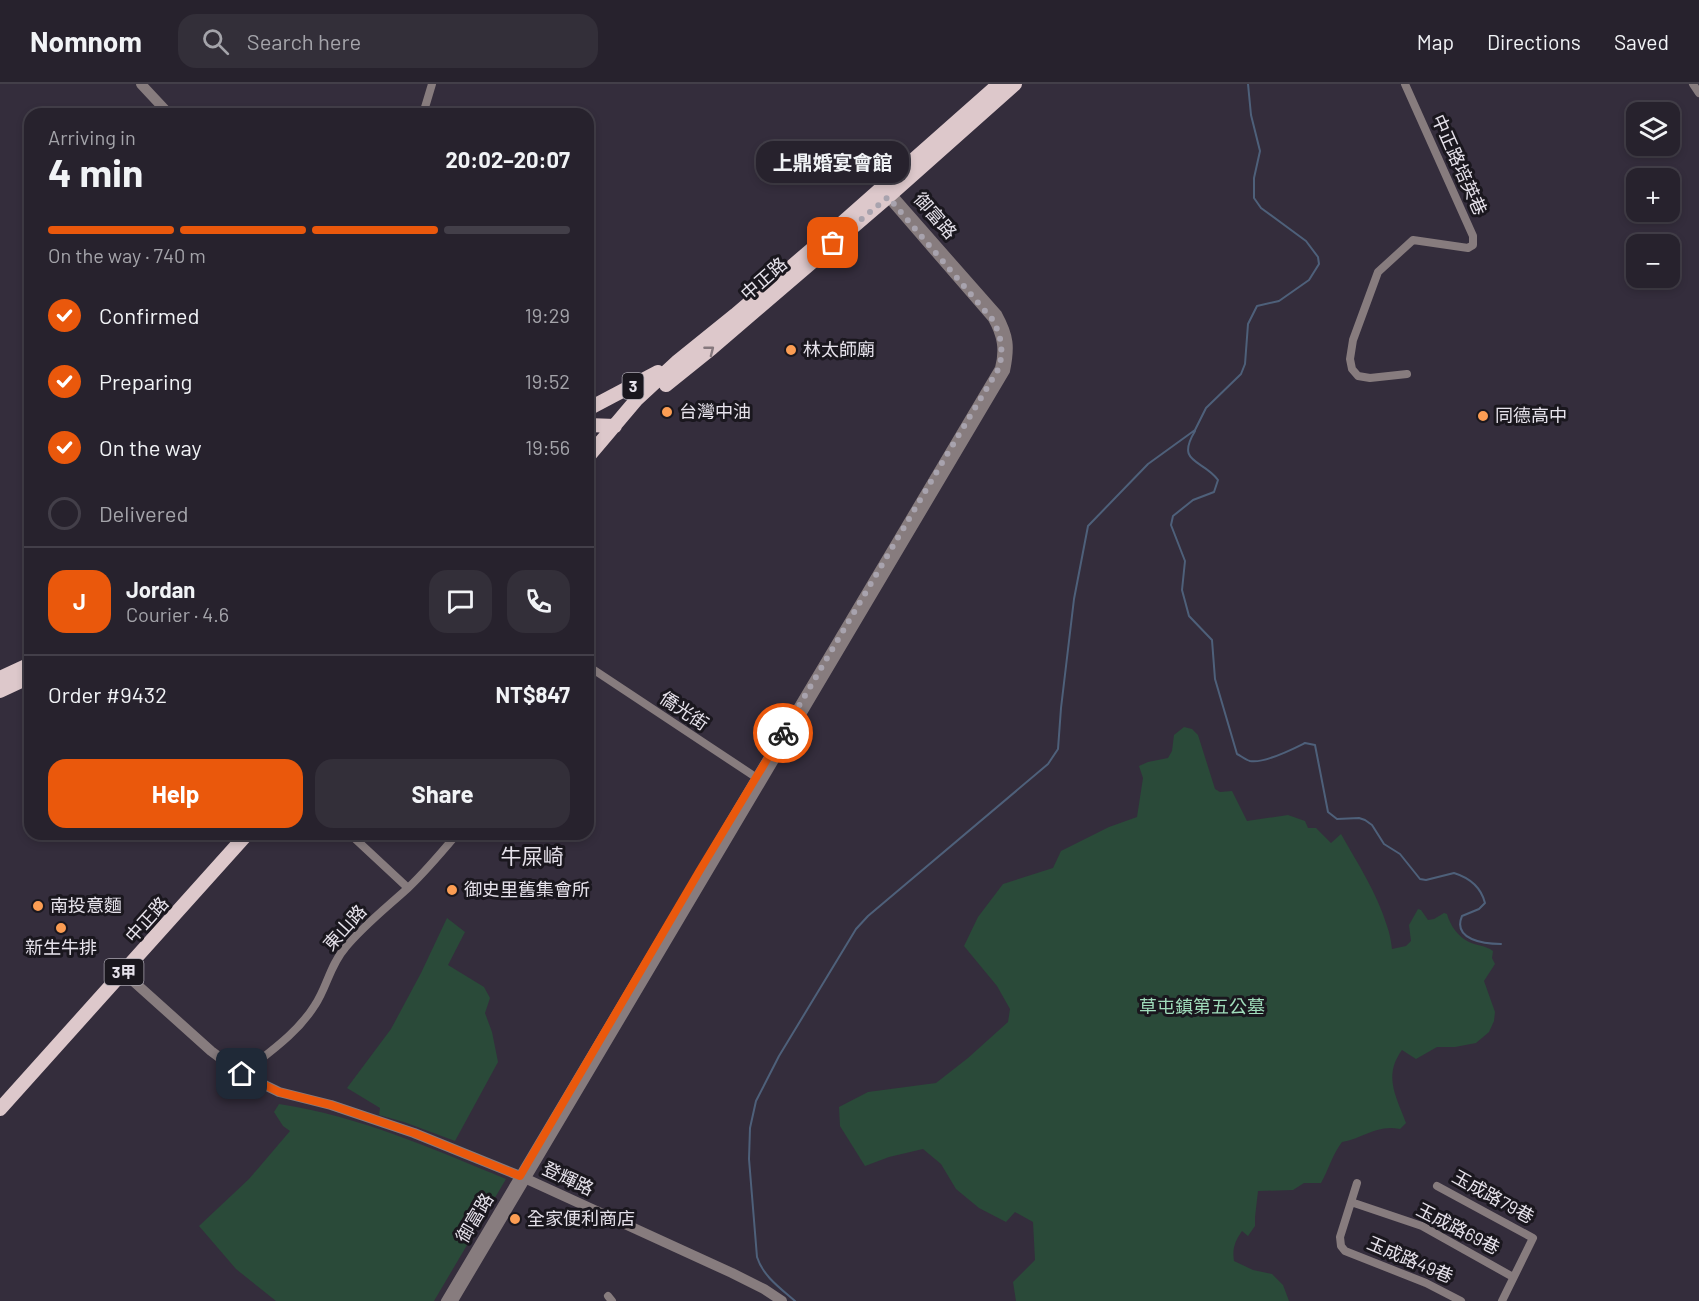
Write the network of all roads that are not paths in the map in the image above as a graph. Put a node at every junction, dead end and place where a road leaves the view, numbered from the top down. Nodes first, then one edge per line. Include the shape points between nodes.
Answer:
1 (141, 84) edge
2 (432, 84) edge
3 (999, 84) edge
4 (1015, 84) edge
5 (1405, 84) edge
6 (1693, 84) edge
7 (1699, 93) edge
8 (164, 108) edge
9 (425, 108) edge
10 (888, 192) junction
11 (678, 361) junction
12 (1407, 374) dead end
13 (594, 407) edge
14 (594, 425) edge
15 (615, 426) junction
16 (594, 451) edge
17 (24, 667) edge
18 (594, 670) edge
19 (0, 678) edge
20 (24, 680) edge
21 (0, 691) edge
22 (760, 780) junction
23 (242, 840) edge
24 (356, 840) edge
25 (452, 840) edge
26 (408, 888) junction
27 (123, 972) junction
28 (242, 1074) junction
29 (0, 1109) edge
30 (523, 1177) junction
31 (1357, 1183) dead end
32 (1437, 1186) dead end
33 (1351, 1203) junction
34 (1513, 1277) junction
35 (445, 1301) edge
36 (454, 1301) edge
37 (782, 1301) edge
38 (1461, 1301) edge
39 (1502, 1301) edge

1 - 8 street
2 - 9 street
3 - 10 main road, 中正路 / 3
4 - 10 main road, 中正路 / 3
5 - 12 street, 中正路培英巷 via 1473,236 1473,245 1468,248 1413,240 1378,272 1353,340 1352,369 1358,376 1370,378
6 - 7 street
10 - 11 main road, 中正路 / 3
15 -> 10 main road, 中正路 / 3 via 712,348
10 - 22 street, 御富路 via 992,319 1002,355 999,368
11 - 13 main road, 3
11 - 15 main road, 中正路 / 3
14 - 15 main road
15 - 16 main road, 中正路
17 - 19 main road
18 - 22 street, 僑光街
20 - 21 main road
22 - 30 street, 御富路
23 - 27 main road, 中正路 / 3甲
24 - 26 street
25 - 26 street, 東山路
26 - 28 street, 東山路 via 337,958 315,1006 295,1032
27 - 28 street, 登輝路
27 - 29 main road, 中正路 / 3甲
28 - 30 street, 登輝路 via 279,1092 414,1133
30 - 35 street, 御富路
30 - 36 street, 御富路
30 - 37 street, 登輝路 via 732,1273
31 - 33 street, 玉成路49巷
32 - 34 street, 玉成路79巷 via 1533,1238
33 - 34 street, 玉成路69巷 via 1422,1226
33 - 38 street, 玉成路49巷 via 1340,1237 1345,1251
34 - 39 street

